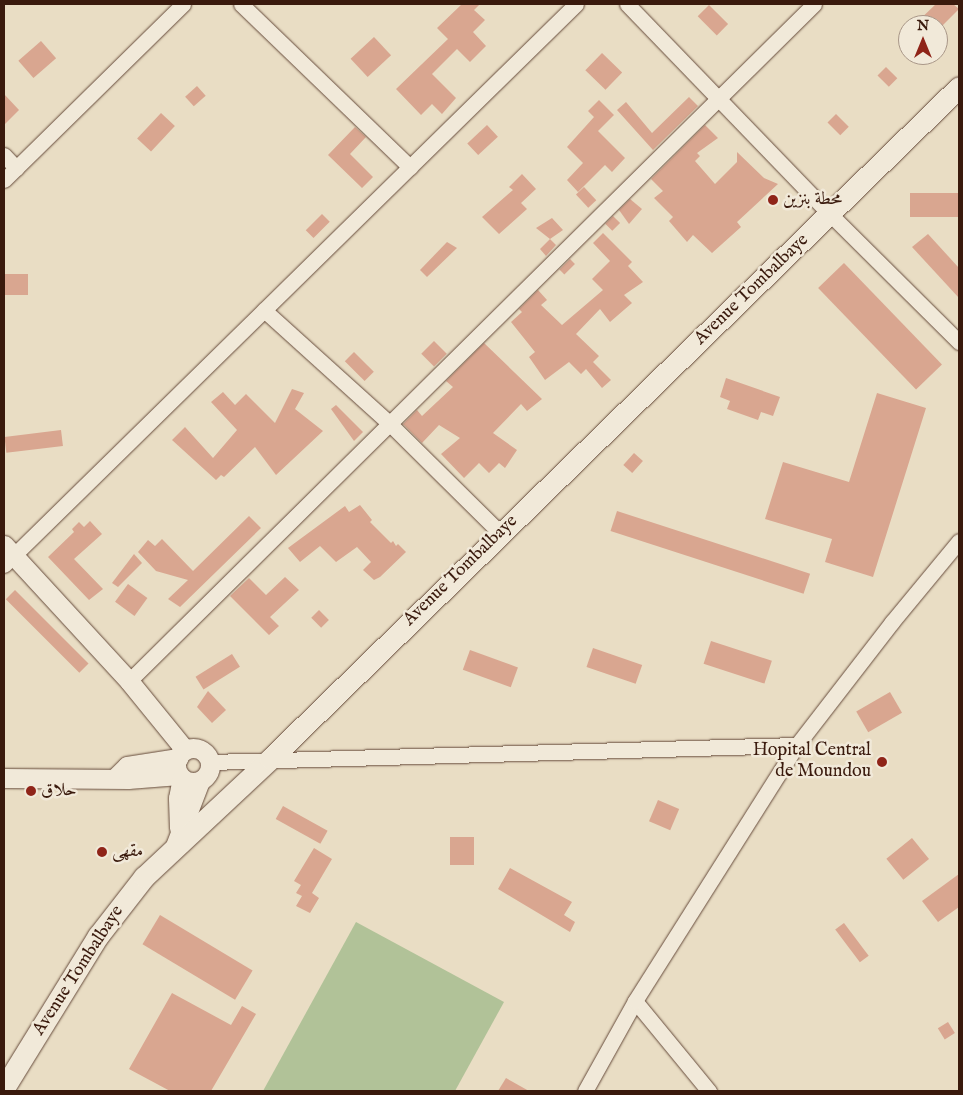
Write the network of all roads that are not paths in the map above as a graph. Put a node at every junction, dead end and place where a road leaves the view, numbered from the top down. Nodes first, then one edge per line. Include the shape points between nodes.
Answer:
1 (183, 4) edge
2 (241, 4) edge
3 (576, 4) edge
4 (627, 4) edge
5 (814, 4) edge
6 (959, 87) edge
7 (719, 98) junction
8 (4, 155) edge
9 (410, 167) junction
10 (16, 168) junction
11 (4, 180) edge
12 (830, 214) junction
13 (264, 310) junction
14 (959, 342) edge
15 (390, 423) junction
16 (500, 533) junction
17 (959, 542) edge
18 (7, 555) edge
19 (129, 681) junction
20 (797, 745) junction
21 (270, 759) junction
22 (210, 762) junction
23 (185, 768) junction
24 (4, 778) edge
25 (177, 838) junction
26 (635, 1001) junction
27 (4, 1088) edge
28 (585, 1091) edge
29 (709, 1091) edge

1 - 10 street
2 - 9 street
3 - 9 street
4 - 7 street
5 - 7 street
6 - 12 main road, Avenue Tombalbaye
7 - 12 street
7 - 15 street
8 - 10 street
9 - 13 street
10 - 11 street
12 - 14 street
12 - 16 main road, Avenue Tombalbaye
13 - 15 street
13 - 18 street
15 - 16 street
15 - 19 street
16 - 21 main road, Avenue Tombalbaye
17 - 20 street
18 - 19 street
19 - 23 street
20 - 21 street
20 - 26 street
21 - 22 street
21 - 25 main road, Avenue Tombalbaye
22 - 23 street via 209,772
22 - 23 street via 199,750
23 - 24 street via 153,778
23 - 25 street via 196,799
25 - 27 main road, Avenue Tombalbaye via 98,936
26 - 28 street
26 - 29 street

